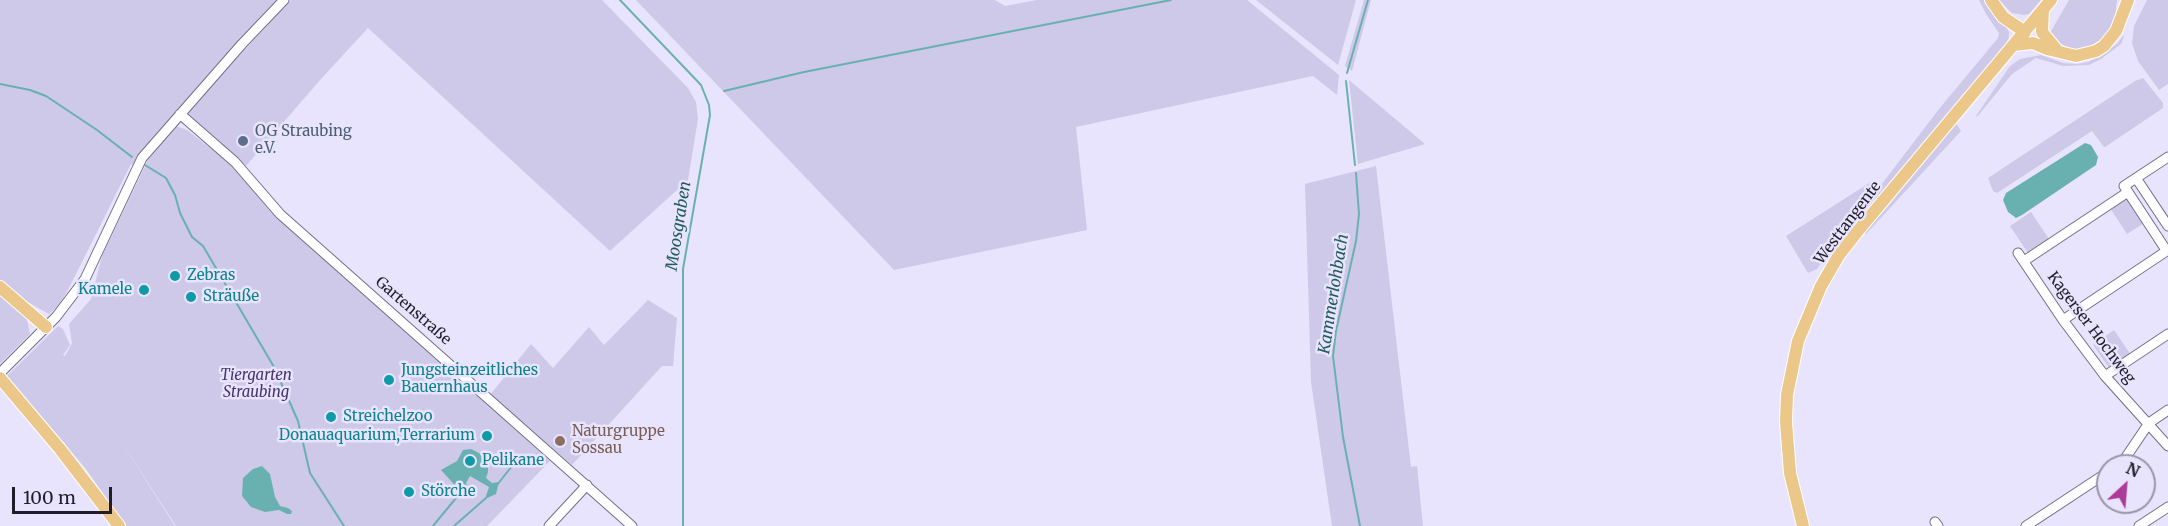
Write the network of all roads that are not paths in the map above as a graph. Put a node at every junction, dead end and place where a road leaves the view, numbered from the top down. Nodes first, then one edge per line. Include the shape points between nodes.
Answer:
1 (284, 0) edge
2 (1991, 0) edge
3 (2051, 0) edge
4 (2128, 0) edge
5 (2043, 10) junction
6 (2025, 32) junction
7 (2013, 45) junction
8 (2058, 51) junction
9 (180, 114) junction
10 (2168, 157) edge
11 (2136, 178) junction
12 (2128, 192) junction
13 (2168, 226) edge
14 (2167, 250) edge
15 (2018, 253) dead end
16 (2024, 261) junction
17 (0, 287) edge
18 (2063, 320) junction
19 (46, 327) junction
20 (2168, 334) edge
21 (2105, 376) junction
22 (1, 377) edge
23 (2168, 410) edge
24 (2149, 423) junction
25 (2168, 446) edge
26 (2128, 454) edge
27 (2096, 480) edge
28 (587, 485) junction
29 (2168, 507) edge
30 (119, 526) edge
31 (549, 526) edge
32 (632, 526) edge
33 (1803, 526) edge
34 (2026, 526) edge
35 (2139, 526) edge

1 - 9 street
2 - 6 main road via 2003,17
3 - 5 main road
4 - 8 main road via 2116,31 2104,46 2086,55
5 - 6 main road, Westtangente
5 - 8 main road via 2042,32
6 - 7 main road, Westtangente
7 - 8 main road via 2033,43
7 - 33 main road, Westtangente via 1839,255 1808,313 1791,369 1786,422 1790,473
9 - 19 street via 142,158 85,279
9 - 28 street, Gartenstraße via 234,162 280,214
10 - 11 street
11 - 12 street via 2124,186
11 - 13 street
12 - 14 street
12 - 16 street
14 - 18 street
15 - 16 street, Kagerser Hochweg
16 - 18 street, Kagerser Hochweg
17 - 19 main road
18 - 21 street, Kagerser Hochweg
19 - 22 street
20 - 21 street
21 - 24 street, Kagerser Hochweg
22 - 30 main road
23 - 24 street
24 - 25 street, Kagerser Hochweg
24 - 26 street
27 - 34 street
28 - 31 street
28 - 32 street, Gartenstraße
29 - 35 street

